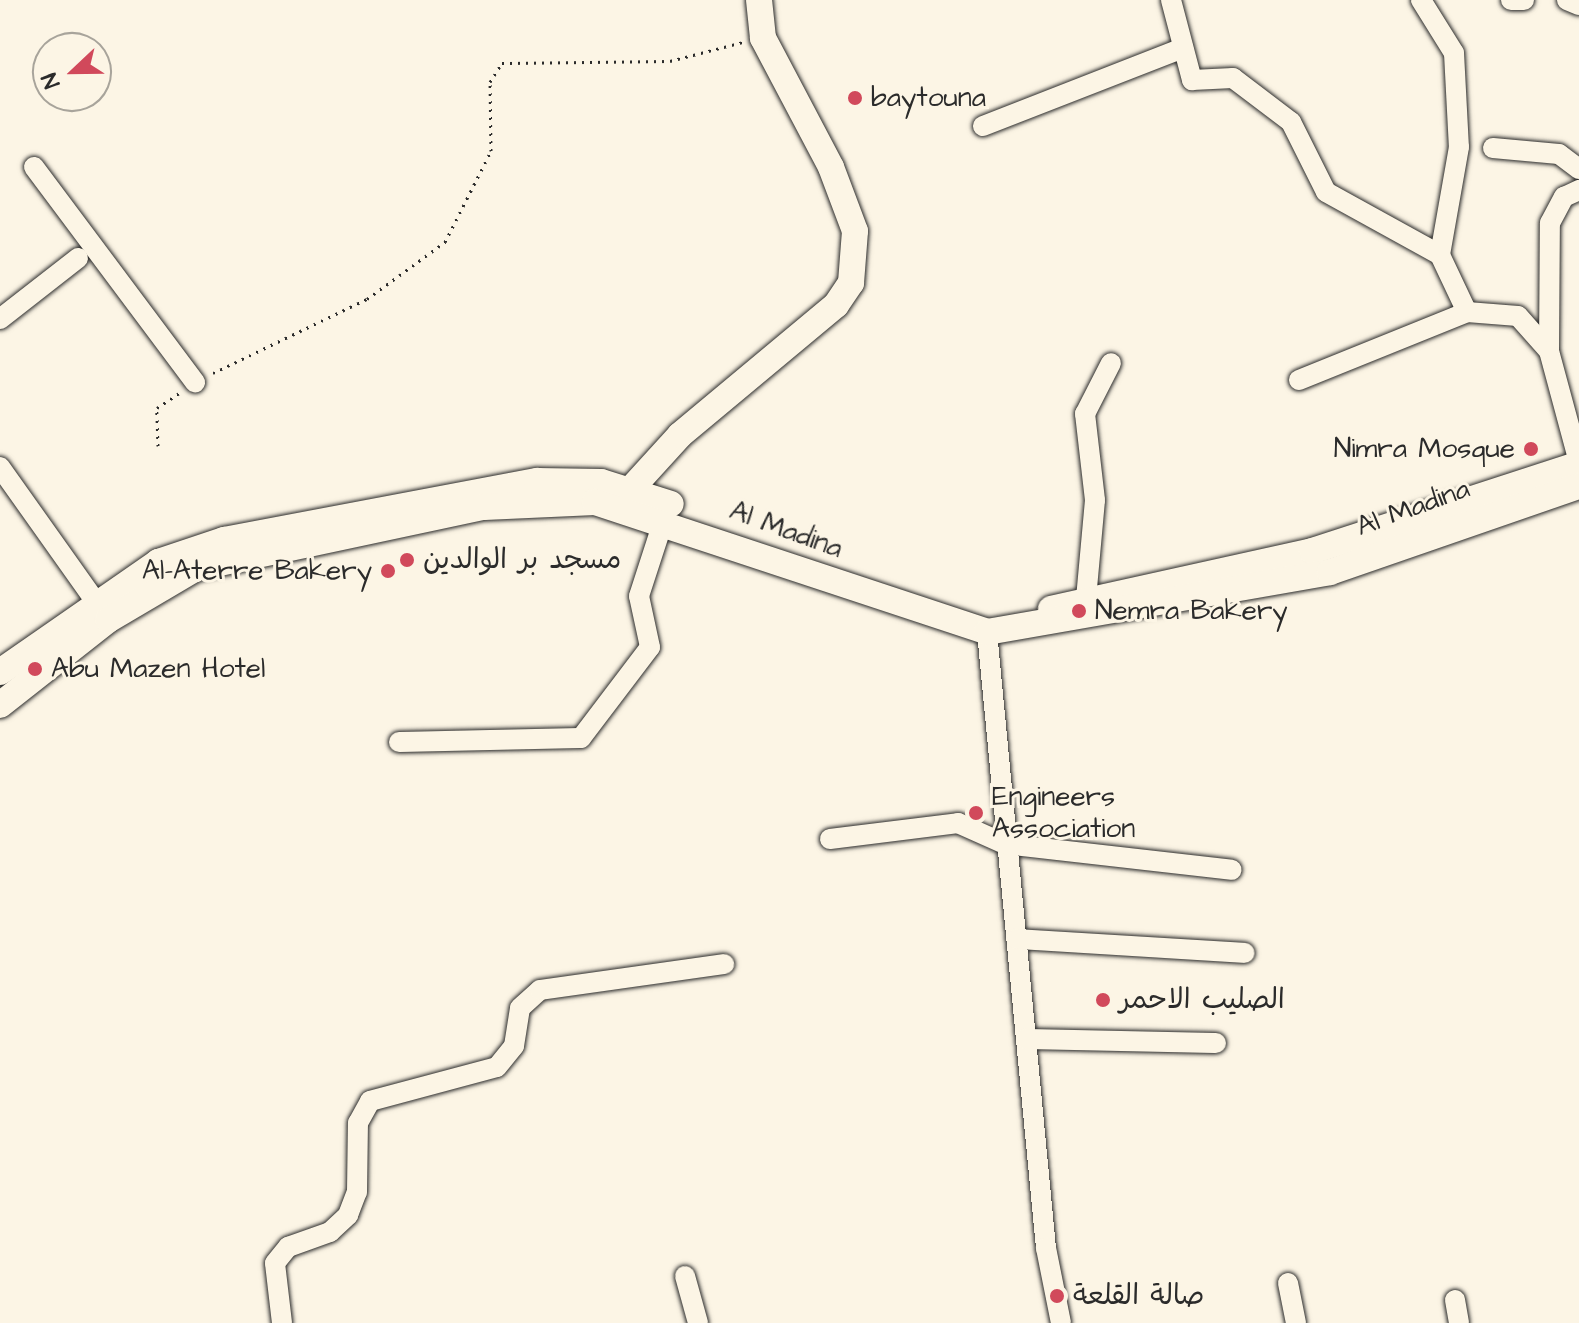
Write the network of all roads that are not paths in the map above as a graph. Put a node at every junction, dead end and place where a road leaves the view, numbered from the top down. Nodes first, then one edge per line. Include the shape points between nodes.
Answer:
1 (759, 0) edge
2 (1171, 0) edge
3 (1421, 0) edge
4 (1511, 0) edge
5 (1524, 0) edge
6 (1567, 0) edge
7 (1579, 5) edge
8 (1183, 48) junction
9 (983, 126) dead end
10 (1493, 148) dead end
11 (34, 167) dead end
12 (1579, 169) edge
13 (1579, 190) edge
14 (1440, 255) junction
15 (78, 258) dead end
16 (1467, 312) junction
17 (0, 319) edge
18 (1549, 351) junction
19 (1111, 363) dead end
20 (1299, 380) dead end
21 (195, 382) road end
22 (1579, 463) edge
23 (0, 467) edge
24 (1579, 486) edge
25 (622, 499) junction
26 (664, 519) junction
27 (1086, 599) junction
28 (101, 610) junction
29 (987, 632) junction
30 (0, 672) edge
31 (0, 705) edge
32 (399, 742) dead end
33 (830, 839) dead end
34 (1005, 844) junction
35 (1232, 870) dead end
36 (1017, 939) junction
37 (1245, 953) dead end
38 (724, 964) dead end
39 (1026, 1039) junction
40 (1216, 1043) dead end
41 (685, 1276) dead end
42 (1288, 1283) dead end
43 (1455, 1300) dead end
44 (282, 1323) edge
45 (698, 1323) edge
46 (1061, 1323) edge
47 (1296, 1323) edge
48 (1459, 1323) edge

1 - 25 street via 763,38 831,167 855,231 851,283 836,305 680,435
2 - 8 street
3 - 14 street via 1454,53 1459,147
4 - 5 street
6 - 7 street
8 - 9 street
8 - 14 street via 1192,80 1233,78 1291,122 1326,192
10 - 12 street via 1559,154
11 - 21 street
13 - 18 street via 1564,197 1550,223
14 - 16 street
15 - 17 street
16 - 18 street via 1518,316
16 - 20 street
18 - 22 street
19 - 27 street via 1097,378 1085,414 1095,500
22 - 27 street, Al Madina via 1312,551
23 - 28 street
24 - 29 street, Al Madina via 1330,572
25 - 26 street, Al Madina
25 - 27 street, Al Madina via 961,609 1048,610
25 - 28 street, Al Madina via 537,481 472,489 224,540 158,562
26 - 29 street, Al Madina
26 - 32 street via 639,596 650,647 581,738
28 - 30 street, Al Madina
28 - 31 street, Al Madina
29 - 34 street
33 - 34 street via 958,823
34 - 35 street
34 - 36 street
36 - 37 street
36 - 39 street
38 - 44 street via 540,990 520,1008 514,1046 497,1067 370,1101 358,1123 359,1180 348,1215 330,1232 290,1245 275,1263
39 - 40 street
39 - 46 street via 1046,1248
41 - 45 street
42 - 47 street
43 - 48 street

